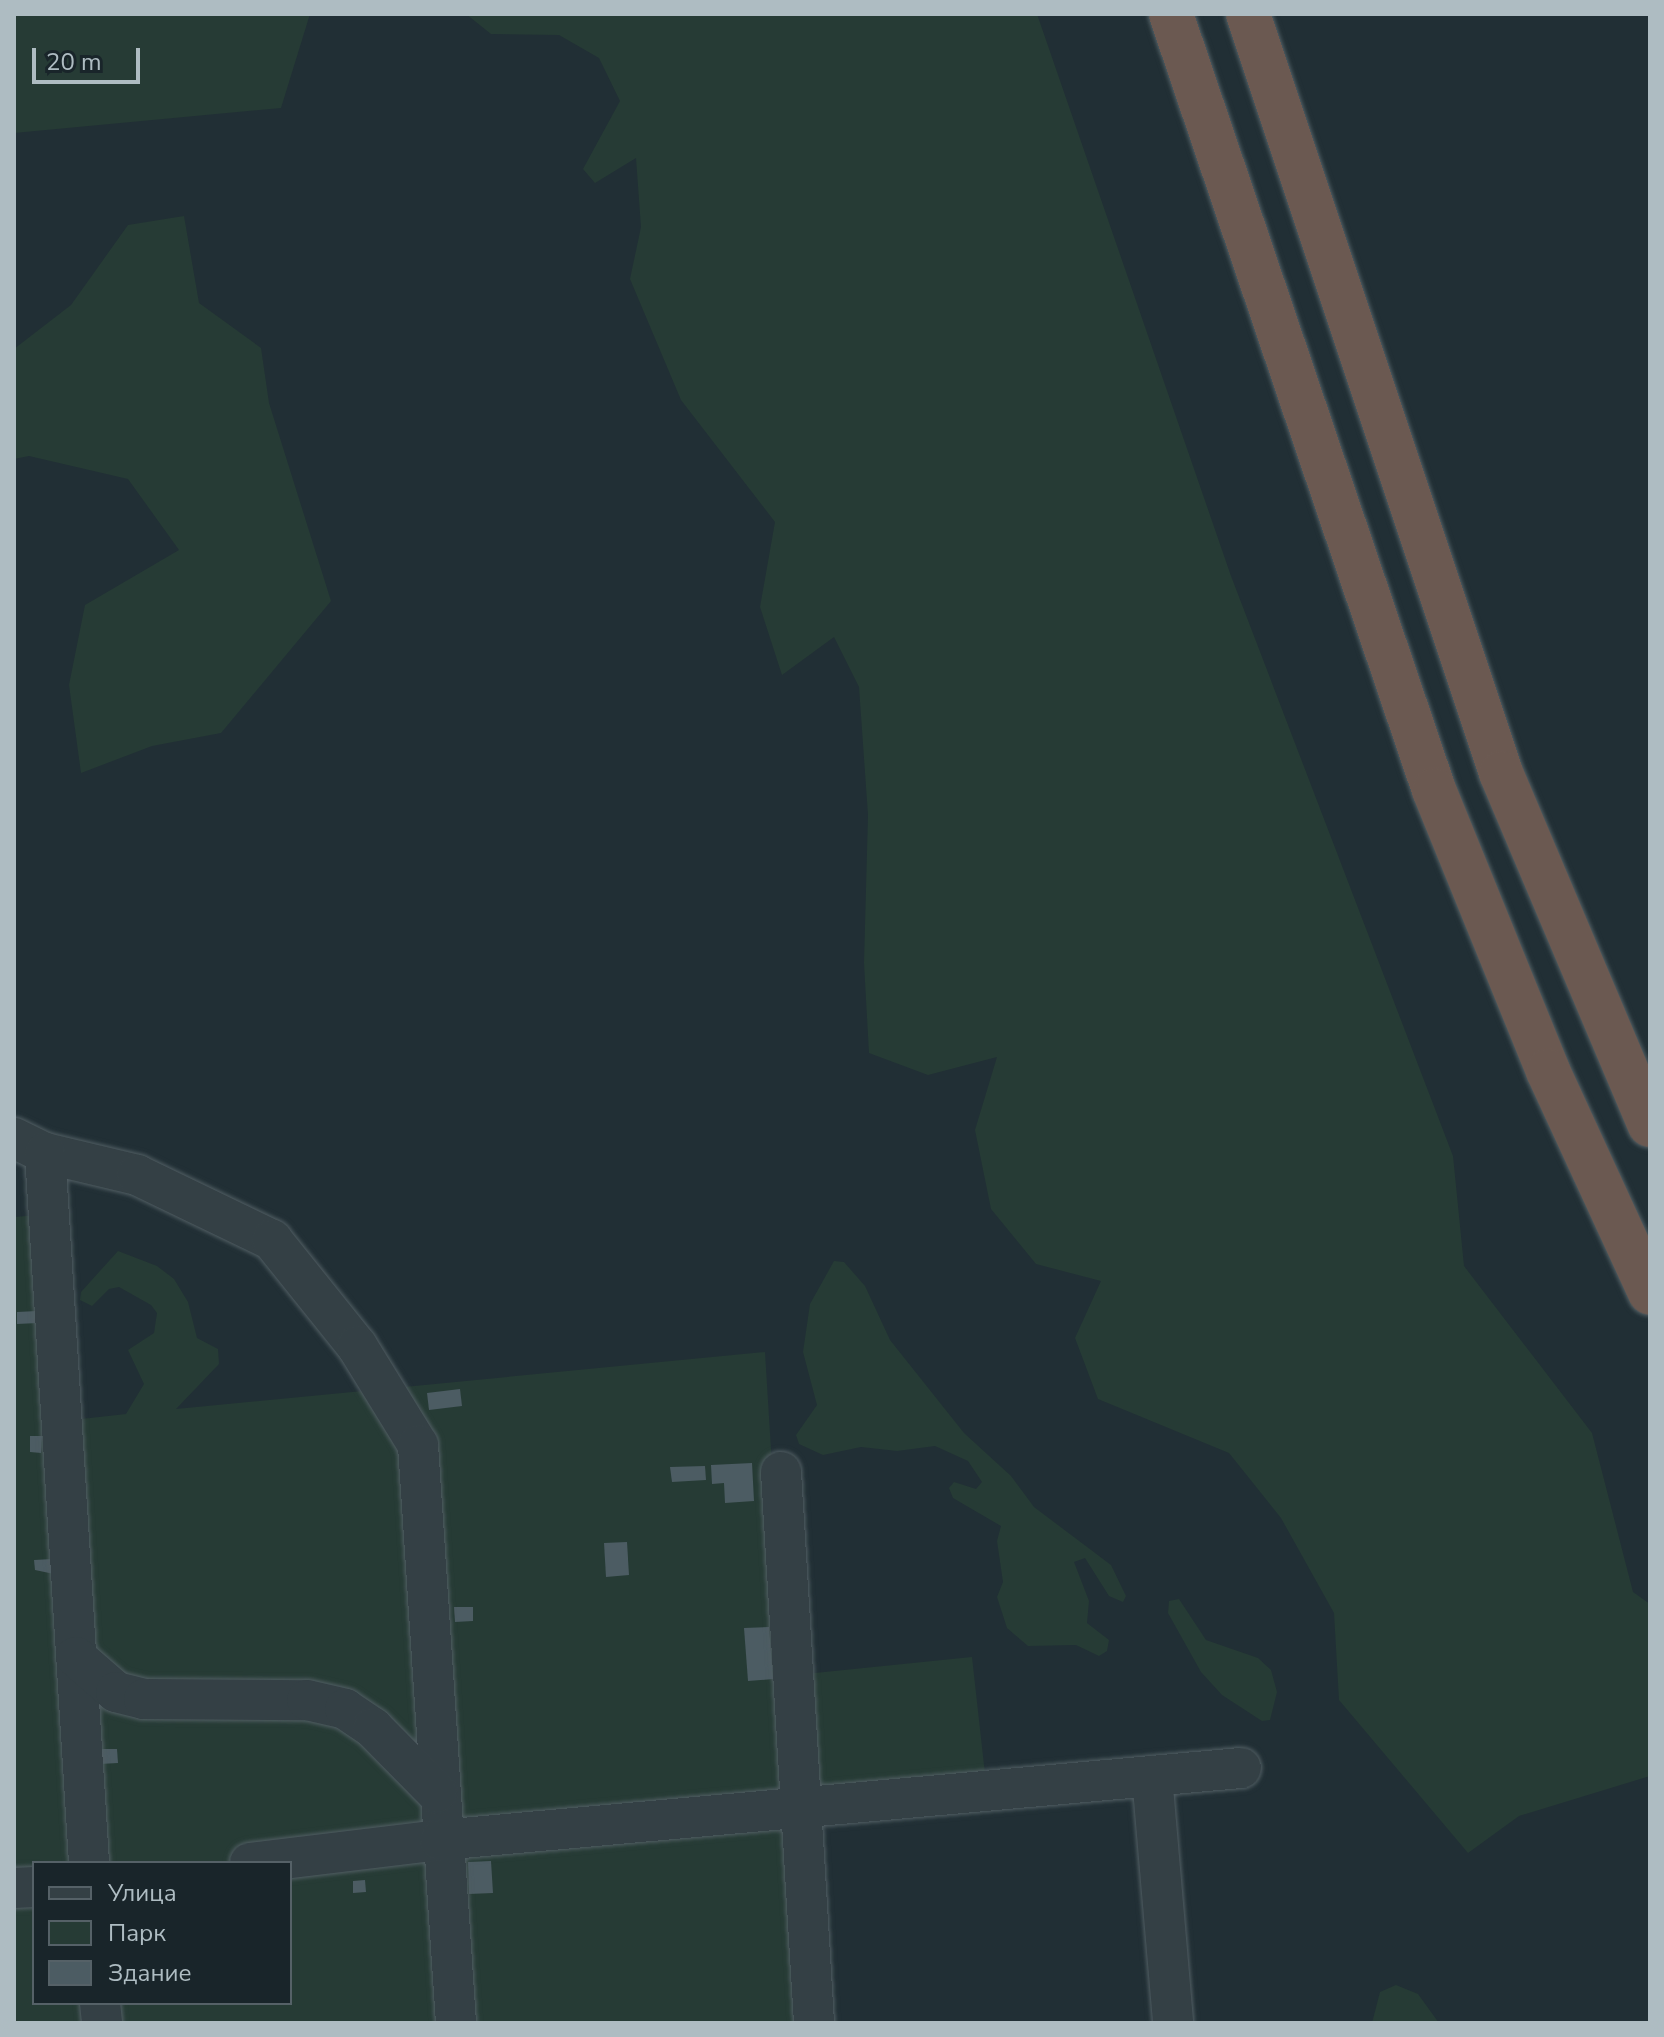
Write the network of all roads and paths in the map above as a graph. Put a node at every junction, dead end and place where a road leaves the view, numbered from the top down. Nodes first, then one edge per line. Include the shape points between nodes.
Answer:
1 (1171, 14) edge
2 (1248, 14) edge
3 (1650, 1125) edge
4 (29, 1146) edge
5 (1650, 1293) edge
6 (781, 1472) dead end
7 (76, 1657) junction
8 (1241, 1768) dead end
9 (1152, 1776) junction
10 (437, 1793) junction
11 (799, 1808) junction
12 (440, 1840) junction
13 (89, 1861) edge
14 (267, 1861) edge
15 (456, 2023) edge
16 (814, 2023) edge
17 (1173, 2023) edge

1 - 5 highway via 1434,790 1548,1071
2 - 3 highway via 1501,773
4 - 7 lane
4 - 10 lane via 137,1175 260,1231 293,1263 357,1346 402,1417 418,1445
6 - 11 lane
7 - 10 lane via 116,1692 144,1699 307,1700 345,1709 373,1728
7 - 13 lane
8 - 9 lane
9 - 11 lane
9 - 17 lane
10 - 12 lane
11 - 12 lane
11 - 16 lane
12 - 14 lane
12 - 15 lane

